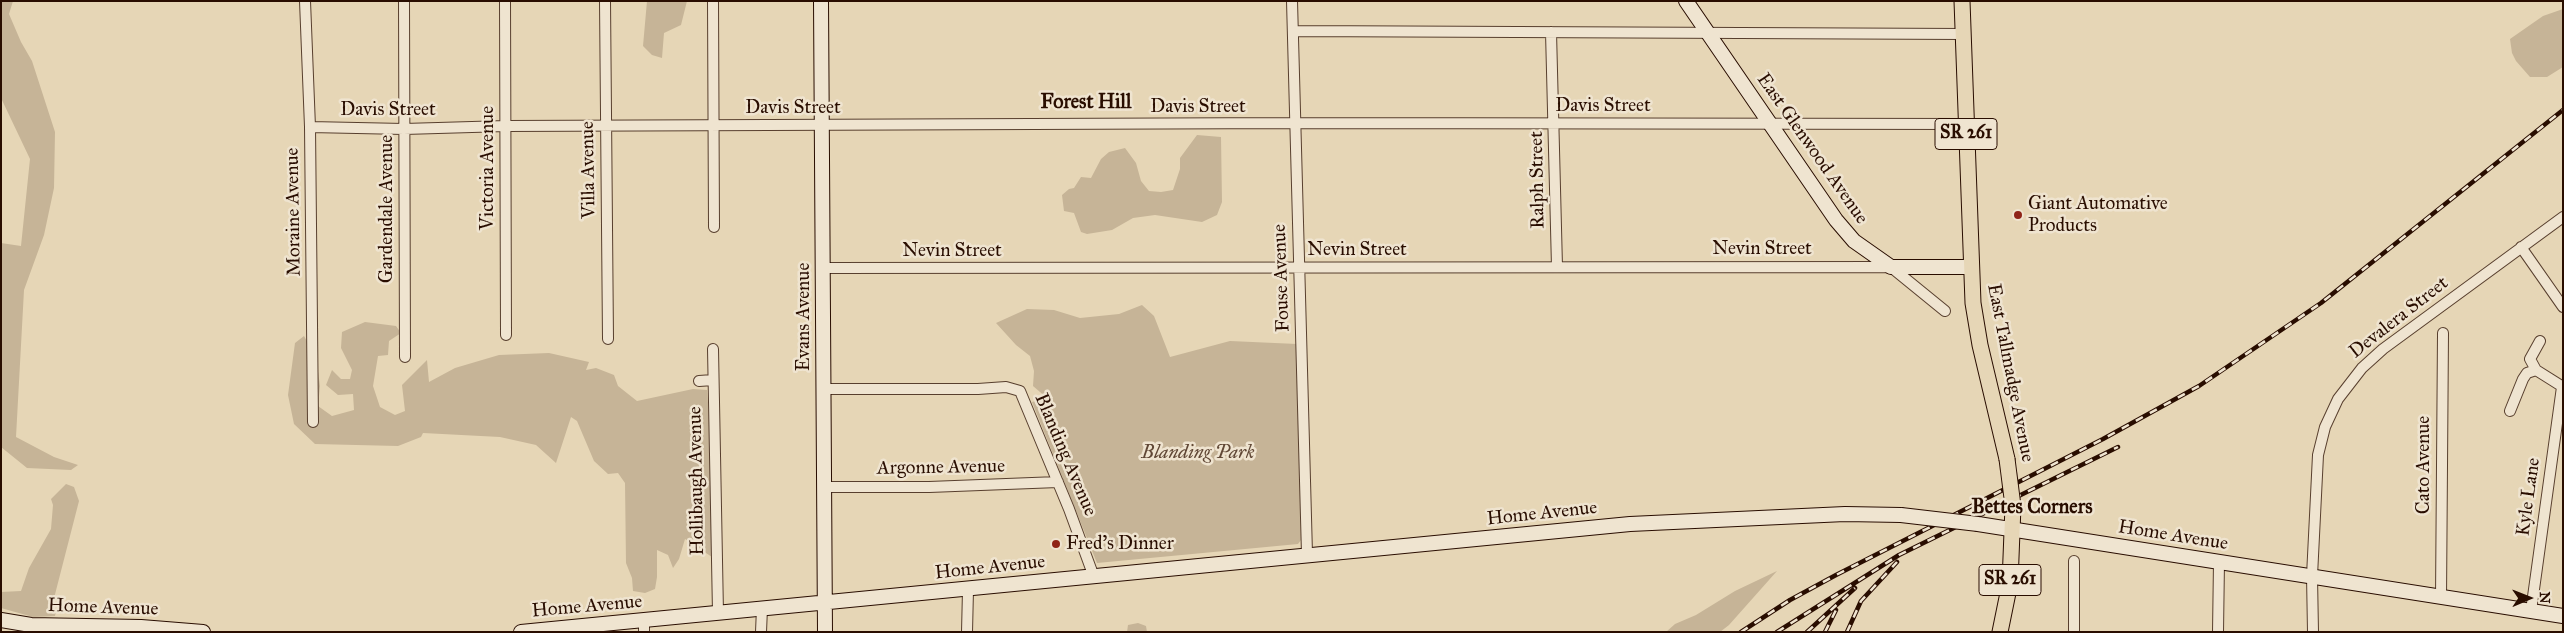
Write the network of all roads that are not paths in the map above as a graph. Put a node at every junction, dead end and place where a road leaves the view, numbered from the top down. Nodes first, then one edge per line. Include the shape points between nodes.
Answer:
1 (305, 1) edge
2 (404, 1) edge
3 (504, 1) edge
4 (605, 1) edge
5 (712, 1) edge
6 (821, 1) edge
7 (1292, 1) edge
8 (1686, 1) edge
9 (1962, 1) edge
10 (1294, 31) junction
11 (1551, 32) junction
12 (1708, 33) junction
13 (1964, 34) junction
14 (1295, 123) junction
15 (1554, 123) junction
16 (1770, 124) junction
17 (1966, 124) junction
18 (506, 126) junction
19 (606, 126) junction
20 (714, 126) junction
21 (822, 126) junction
22 (310, 127) junction
23 (404, 129) junction
24 (2563, 217) edge
25 (714, 227) dead end
26 (2521, 248) junction
27 (1299, 267) junction
28 (1557, 267) junction
29 (1971, 267) junction
30 (823, 268) junction
31 (1891, 268) junction
32 (2563, 307) edge
33 (1945, 311) dead end
34 (2443, 333) dead end
35 (506, 335) dead end
36 (608, 339) dead end
37 (2540, 340) dead end
38 (713, 349) dead end
39 (405, 356) dead end
40 (2536, 370) junction
41 (699, 380) dead end
42 (713, 380) junction
43 (2562, 387) edge
44 (824, 389) junction
45 (2510, 411) dead end
46 (313, 422) dead end
47 (1058, 482) junction
48 (825, 487) junction
49 (2013, 528) junction
50 (1307, 554) junction
51 (2074, 561) dead end
52 (2219, 562) junction
53 (2312, 576) junction
54 (1094, 577) junction
55 (968, 590) junction
56 (2441, 598) junction
57 (824, 603) junction
58 (762, 608) junction
59 (2531, 611) junction
60 (718, 613) junction
61 (2563, 616) edge
62 (1, 620) edge
63 (644, 626) edge
64 (203, 632) edge
65 (521, 632) edge
66 (762, 632) edge
67 (825, 632) edge
68 (967, 632) edge
69 (2000, 632) edge
70 (2074, 632) edge
71 (2218, 632) edge
72 (2313, 632) edge

1 - 22 street, Moraine Avenue
2 - 23 street, Gardendale Avenue
3 - 18 street, Victoria Avenue
4 - 19 street, Villa Avenue
5 - 20 street
6 - 21 street, Evans Avenue
7 - 10 street, Fouse Avenue
8 - 12 street, East Glenwood Avenue
9 - 13 main road, East Tallmadge Avenue / SR 261
10 - 11 street
10 - 14 street, Fouse Avenue
11 - 12 street
11 - 15 street, Ralph Street
12 - 13 street
12 - 16 street, East Glenwood Avenue
13 - 17 main road, East Tallmadge Avenue / SR 261
14 - 15 street, Davis Street
14 - 21 street, Davis Street
14 - 27 street, Fouse Avenue
15 - 16 street, Davis Street
15 - 28 street, Ralph Street
16 - 17 street, Davis Street
16 - 31 street, East Glenwood Avenue via 1836,220 1862,248
17 - 29 main road, East Tallmadge Avenue / SR 261
18 - 19 street, Davis Street
18 - 23 street, Davis Street
18 - 35 street, Victoria Avenue
19 - 20 street, Davis Street
19 - 36 street, Villa Avenue
20 - 21 street, Davis Street
20 - 25 street
21 - 30 street, Evans Avenue
22 - 23 street, Davis Street
22 - 46 street, Moraine Avenue
23 - 39 street, Gardendale Avenue
24 - 26 street, Devalera Street
26 - 32 street
26 - 53 street, Devalera Street via 2383,349 2343,392 2328,420 2318,455
27 - 28 street, Nevin Street
27 - 30 street, Nevin Street
27 - 50 street, Fouse Avenue
28 - 31 street, Nevin Street
29 - 31 street
29 - 49 main road, East Tallmadge Avenue / SR 261, bridge via 1980,345 2007,459
30 - 44 street, Evans Avenue
31 - 33 street
34 - 56 street, Cato Avenue
37 - 40 street via 2530,359
38 - 42 street, Hollibaugh Avenue
40 - 43 street
40 - 45 street via 2522,379
41 - 42 street
42 - 60 street, Hollibaugh Avenue
43 - 59 street, Kyle Lane
44 - 47 street, Blanding Avenue via 1013,388 1020,391
44 - 48 street, Evans Avenue
47 - 48 street, Argonne Avenue
47 - 54 street, Blanding Avenue
48 - 57 street, Evans Avenue
49 - 50 street, Home Avenue, bridge via 1901,515 1845,514 1630,524
49 - 52 street, Home Avenue
49 - 69 main road, East Tallmadge Avenue / SR 261 via 2010,583
50 - 54 street, Home Avenue
51 - 70 street
52 - 53 street, Home Avenue
52 - 71 street
53 - 56 street, Home Avenue
53 - 72 street, Devalera Street
54 - 55 street, Home Avenue
55 - 57 street, Home Avenue
55 - 68 street
56 - 59 street, Home Avenue
57 - 58 street, Home Avenue
57 - 67 street, Evans Avenue
58 - 60 street, Home Avenue
58 - 66 street
59 - 61 street, Home Avenue
60 - 63 street, Home Avenue
62 - 64 street, Home Avenue via 31,625 141,626
63 - 65 street, Home Avenue

